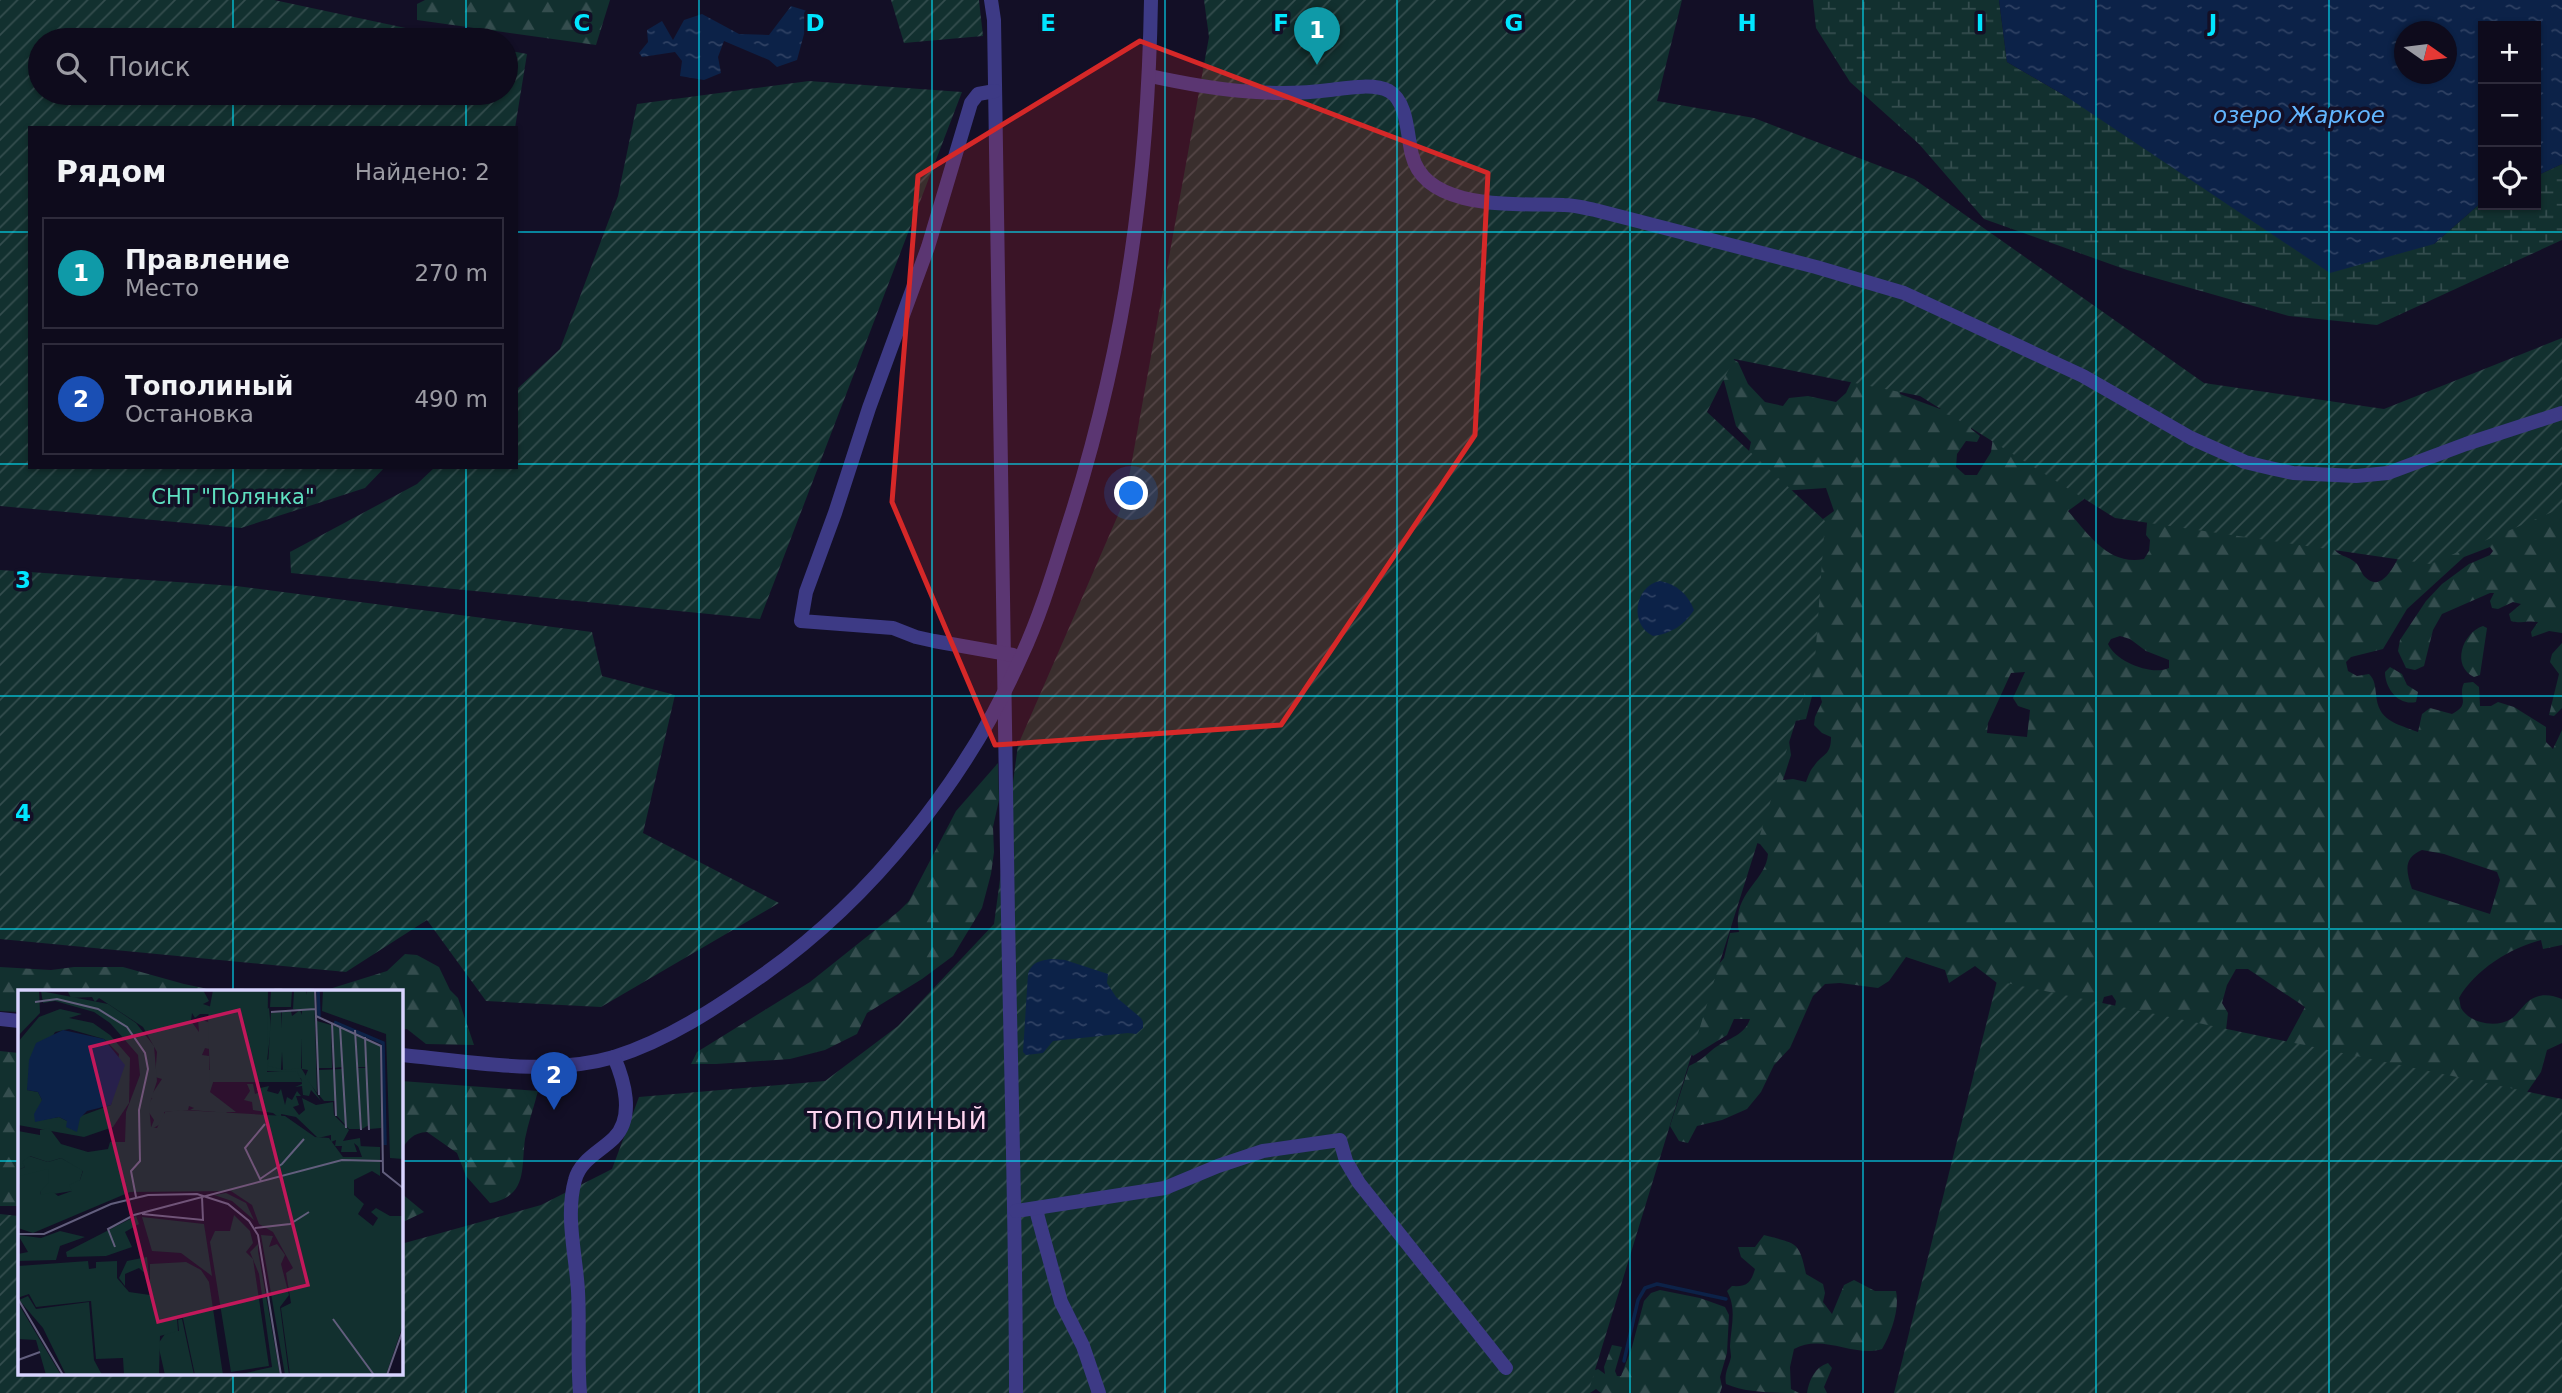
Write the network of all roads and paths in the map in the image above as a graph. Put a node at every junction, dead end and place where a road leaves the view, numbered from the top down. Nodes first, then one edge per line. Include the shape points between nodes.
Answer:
1 (991, 0) edge
2 (1151, 0) edge
3 (1150, 76) junction
4 (995, 91) junction
5 (2562, 413) edge
6 (1005, 654) junction
7 (1021, 657) junction
8 (1005, 691) junction
9 (0, 1019) edge
10 (18, 1021) edge
11 (402, 1055) edge
12 (614, 1057) junction
13 (1036, 1210) junction
14 (1016, 1212) junction
15 (1506, 1368) dead end
16 (580, 1393) edge
17 (1016, 1393) edge
18 (1099, 1393) edge

1 - 4 street
2 - 3 street
3 - 5 street via 1243,92 1389,91 1404,115 1419,172 1456,195 1480,202 1595,210 1904,293 2083,376 2190,438 2270,468 2356,476 2388,473
3 - 7 street via 1142,188 1116,351 1086,468
4 - 6 street
4 - 6 street via 978,94 971,103 928,247 806,592 801,621 893,628 916,637
6 - 7 street
6 - 8 street
7 - 8 street
8 - 12 street via 923,819 851,902 735,995 658,1039
8 - 14 street
9 - 10 street
11 - 12 street via 545,1066
12 - 16 street via 623,1079 623,1124 575,1176 571,1199
13 - 14 street
13 - 15 street via 1165,1188 1263,1151 1340,1140 1359,1183
13 - 18 street via 1061,1302
14 - 17 street

